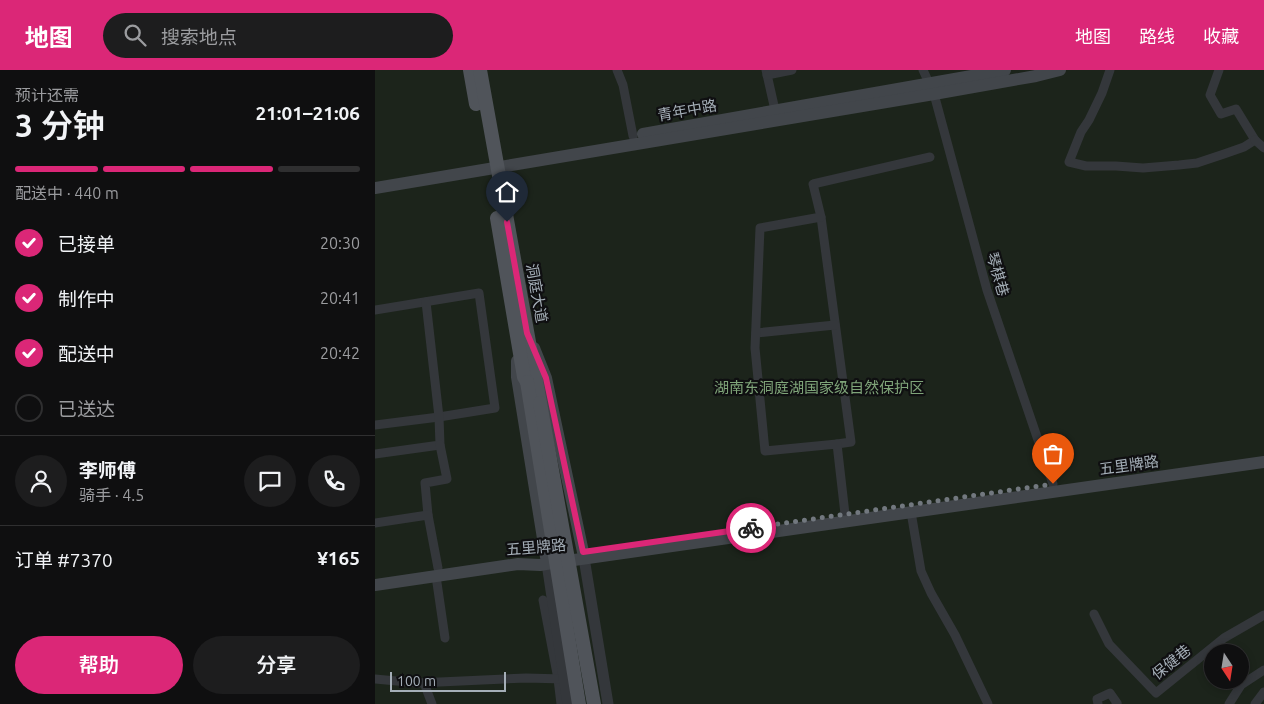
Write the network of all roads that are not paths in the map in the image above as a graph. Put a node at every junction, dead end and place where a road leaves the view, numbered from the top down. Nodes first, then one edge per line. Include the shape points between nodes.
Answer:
1 (470, 70) edge
2 (480, 70) edge
3 (617, 70) edge
4 (792, 70) edge
5 (923, 70) edge
6 (1005, 70) edge
7 (1060, 70) edge
8 (1110, 70) edge
9 (1219, 70) edge
10 (767, 72) edge
11 (931, 89) junction
12 (775, 110) junction
13 (633, 136) junction
14 (1255, 140) junction
15 (1264, 148) edge
16 (930, 157) dead end
17 (493, 164) junction
18 (375, 182) edge
19 (375, 188) edge
20 (821, 217) junction
21 (426, 302) junction
22 (375, 310) edge
23 (835, 325) junction
24 (756, 333) junction
25 (522, 336) junction
26 (439, 417) junction
27 (375, 425) edge
28 (837, 444) junction
29 (440, 445) junction
30 (375, 454) edge
31 (1264, 455) edge
32 (1264, 462) edge
33 (1053, 484) junction
34 (911, 512) junction
35 (845, 514) junction
36 (428, 515) junction
37 (375, 523) edge
38 (584, 555) junction
39 (545, 560) junction
40 (437, 572) junction
41 (375, 578) edge
42 (375, 585) edge
43 (543, 600) dead end
44 (1094, 614) dead end
45 (1264, 615) edge
46 (445, 638) dead end
47 (1264, 670) edge
48 (375, 679) edge
49 (561, 679) junction
50 (424, 683) junction
51 (1264, 692) edge
52 (432, 704) edge
53 (561, 704) edge
54 (568, 704) edge
55 (579, 704) edge
56 (594, 704) edge
57 (608, 704) edge
58 (988, 704) edge
59 (1098, 704) edge
60 (1116, 704) edge
61 (1229, 704) edge
62 (1255, 704) edge

1 - 17 main road, 洞庭大道
2 - 17 main road, 洞庭大道
3 - 13 street
4 - 10 street
5 - 11 street, 琴棋巷
6 - 11 main road, 青年中路
7 - 11 main road, 青年中路
8 - 14 street via 1069,162 1086,166 1143,168 1197,163
9 - 14 street via 1210,95 1221,114 1236,108
10 - 12 street
11 - 12 main road, 青年中路
11 - 17 main road, 青年中路
11 - 33 street, 琴棋巷 via 987,290
12 - 13 main road, 青年中路
13 - 17 main road, 青年中路
14 - 15 street
16 - 20 street via 813,184
17 - 18 main road, 青年中路
17 - 19 main road
17 - 25 main road, 洞庭大道
20 - 23 street
20 - 24 street via 760,228
21 - 22 street
21 - 26 street
21 - 26 street via 479,293 495,408
23 - 24 street
23 - 28 street via 851,442
24 - 28 street via 765,451
25 - 38 main road via 546,378
25 - 39 main road via 517,378
25 - 55 main road, 洞庭大道, bridge via 524,377
25 - 56 main road, 洞庭大道, bridge via 540,403
26 - 27 street
26 - 29 street
28 - 35 street
29 - 30 street
29 - 36 street via 447,479 425,483
31 - 33 main road, 五里牌路
32 - 34 main road, 五里牌路
33 - 35 main road, 五里牌路
34 - 38 main road, 五里牌路
34 - 58 street via 921,571
35 - 38 main road, 五里牌路
36 - 37 street
36 - 40 street
38 - 39 main road, 五里牌路
38 - 57 street
39 - 40 main road, 五里牌路 via 517,557
39 - 40 main road, 五里牌路 via 540,565
39 - 49 street
40 - 41 main road, 五里牌路
40 - 42 main road, 五里牌路
40 - 46 street
43 - 49 street
44 - 45 street, 保健巷 via 1109,644 1156,692 1224,638
47 - 61 street via 1241,685
48 - 50 street
49 - 50 street
49 - 53 street
49 - 54 street
50 - 52 street
51 - 62 street
59 - 60 street via 1097,699 1110,693

